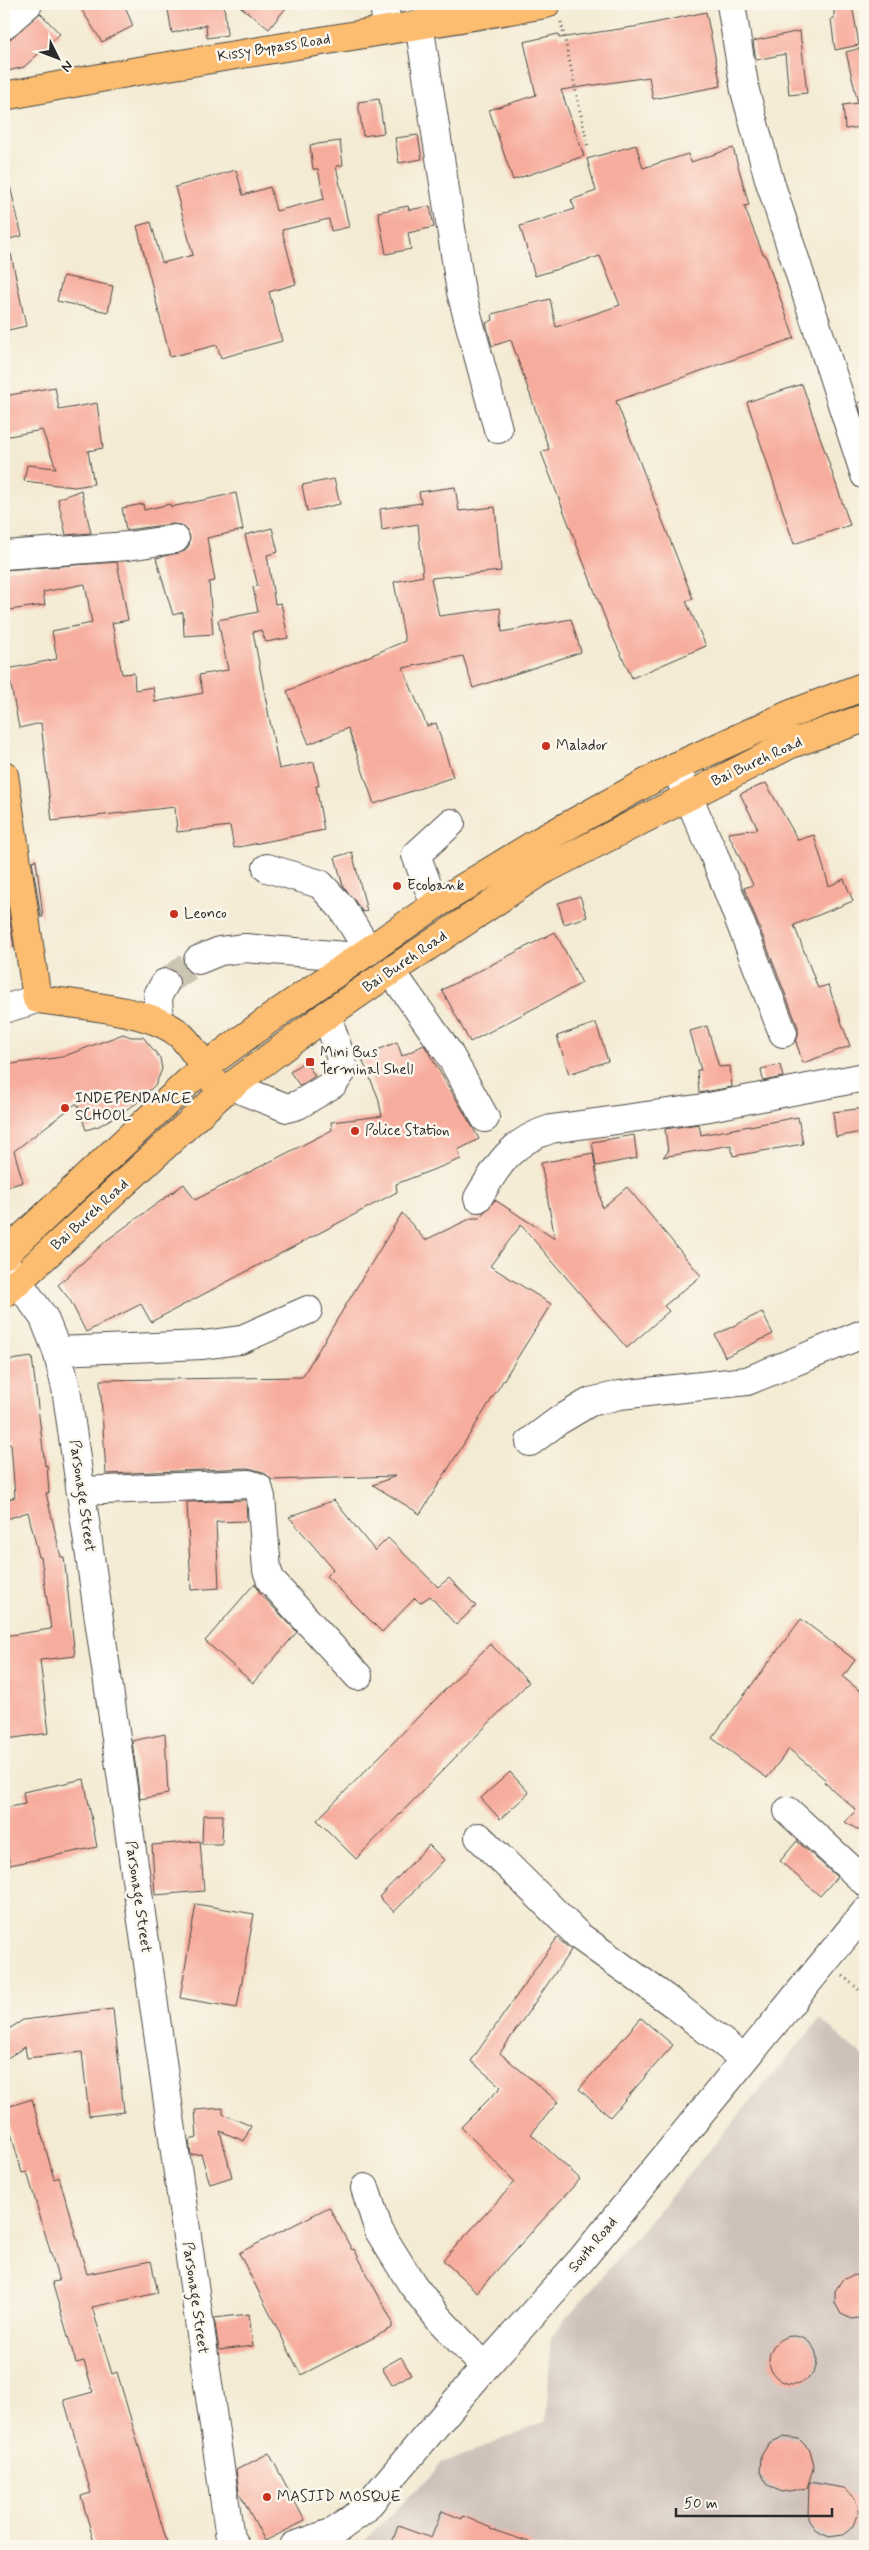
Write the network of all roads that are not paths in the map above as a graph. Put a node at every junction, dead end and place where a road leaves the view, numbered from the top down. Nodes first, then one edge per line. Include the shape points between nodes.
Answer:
1 (28, 4) edge
2 (731, 4) edge
3 (552, 8) edge
4 (386, 17) edge
5 (419, 24) junction
6 (4, 25) edge
7 (4, 96) edge
8 (498, 429) dead end
9 (865, 475) edge
10 (175, 540) dead end
11 (4, 555) edge
12 (865, 686) edge
13 (865, 718) edge
14 (675, 767) junction
15 (4, 775) edge
16 (687, 796) junction
17 (6, 804) edge
18 (451, 824) dead end
19 (267, 868) dead end
20 (435, 905) junction
21 (364, 954) junction
22 (198, 960) tunnel mouth
23 (391, 971) junction
24 (165, 983) tunnel mouth
25 (37, 998) junction
26 (4, 1009) edge
27 (326, 1015) junction
28 (159, 1020) junction
29 (782, 1033) dead end
30 (203, 1068) junction
31 (865, 1077) edge
32 (226, 1090) junction
33 (485, 1118) dead end
34 (478, 1198) dead end
35 (4, 1254) edge
36 (9, 1278) edge
37 (308, 1310) dead end
38 (865, 1332) edge
39 (57, 1351) junction
40 (530, 1442) dead end
41 (81, 1491) junction
42 (358, 1676) dead end
43 (788, 1811) dead end
44 (479, 1837) dead end
45 (865, 1882) edge
46 (865, 1912) edge
47 (744, 2059) junction
48 (365, 2188) dead end
49 (485, 2367) junction
50 (234, 2546) edge
51 (294, 2546) edge

1 - 6 street
2 - 9 street via 746,91 769,179
3 - 5 main road, Kissy Bypass Road
4 - 5 main road, Kissy Bypass Road
4 - 7 main road, Kissy Bypass Road
5 - 8 street via 461,292
10 - 11 street
12 - 14 main road via 791,714
13 - 16 main road, Bai Bureh Road via 790,744
14 - 16 street
14 - 20 main road via 540,840
15 - 17 main road
16 - 23 main road, Bai Bureh Road via 538,873
16 - 29 street via 714,855
17 - 25 main road
18 - 20 street via 416,855
19 - 21 street via 320,884 342,908
20 - 21 main road
21 - 22 street via 245,948 220,951
21 - 30 main road
23 - 27 main road, Bai Bureh Road
23 - 33 street via 448,1052
24 - 28 street via 158,995
25 - 26 street
25 - 28 main road
27 - 32 main road, Bai Bureh Road
27 - 32 street via 341,1059 342,1070 333,1084 287,1108
28 - 30 main road via 184,1039
30 - 32 main road
30 - 35 main road
31 - 34 street via 704,1108 551,1129 531,1136 510,1151 494,1170
32 - 36 main road, Bai Bureh Road
36 - 39 street, Parsonage Street via 44,1318
37 - 39 street via 240,1340 203,1345
38 - 40 street via 747,1381 620,1395 590,1402
39 - 41 street, Parsonage Street via 66,1388
41 - 42 street via 248,1484 258,1488 271,1581
41 - 50 street, Parsonage Street
43 - 45 street
44 - 47 street via 579,1936
46 - 47 street, South Road
47 - 49 street, South Road via 580,2260
48 - 49 street via 379,2231 412,2284 439,2319
49 - 51 street, South Road via 364,2510 334,2532

